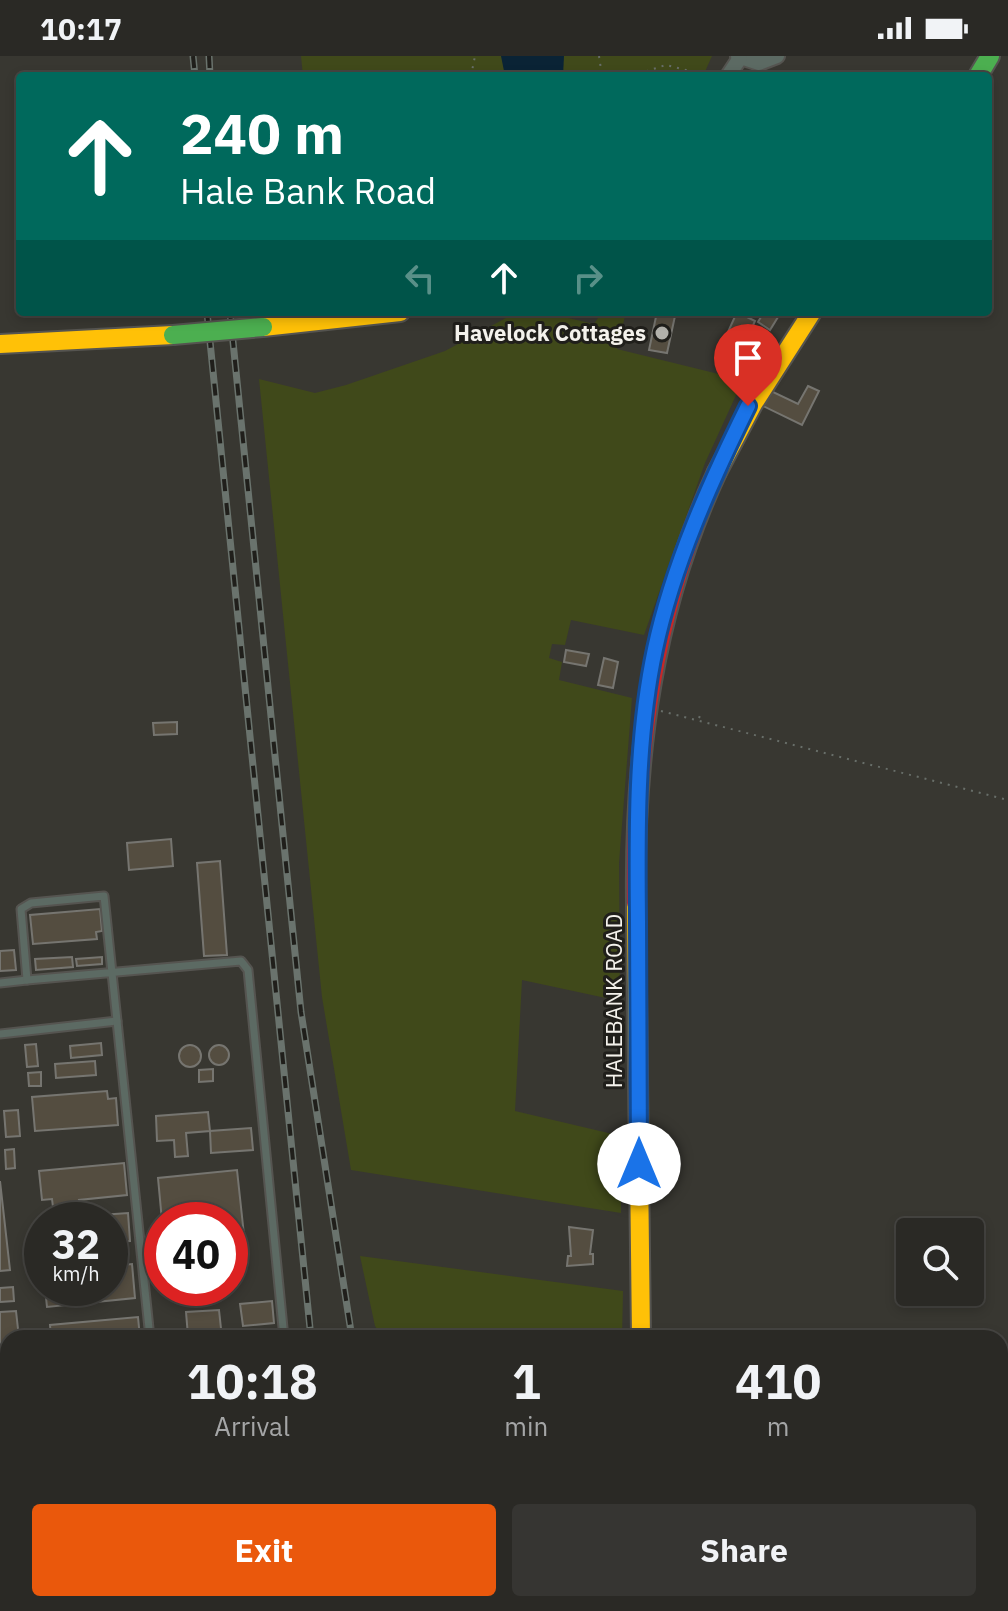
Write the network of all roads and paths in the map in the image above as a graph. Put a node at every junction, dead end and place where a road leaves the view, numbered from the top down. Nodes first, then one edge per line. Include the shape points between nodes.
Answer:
1 (777, 56) edge
2 (739, 57) edge
3 (644, 72) edge
4 (694, 72) edge
5 (363, 316) edge
6 (809, 316) edge
7 (0, 344) edge
8 (723, 356) dead end
9 (770, 371) junction
10 (702, 711) dead end
11 (644, 712) junction
12 (698, 719) junction
13 (1008, 800) edge
14 (112, 972) junction
15 (27, 980) junction
16 (0, 983) edge
17 (117, 1021) junction
18 (0, 1034) edge
19 (149, 1330) edge
20 (283, 1330) edge
21 (641, 1330) edge

1 - 2 street via 759,63
3 - 4 path via 666,65
5 - 7 street, bridge via 173,335
6 - 9 street, HALEBANK ROAD
8 - 9 lane
9 - 11 street, HALEBANK ROAD via 709,487 671,590
10 - 12 path
11 - 12 path via 670,711
11 - 21 street, HALEBANK ROAD via 637,832
12 - 13 path
14 - 15 lane
14 - 15 lane via 104,896 31,903 21,909
14 - 17 lane
14 - 20 lane via 241,961 248,970
15 - 16 lane
17 - 18 lane
17 - 19 lane

